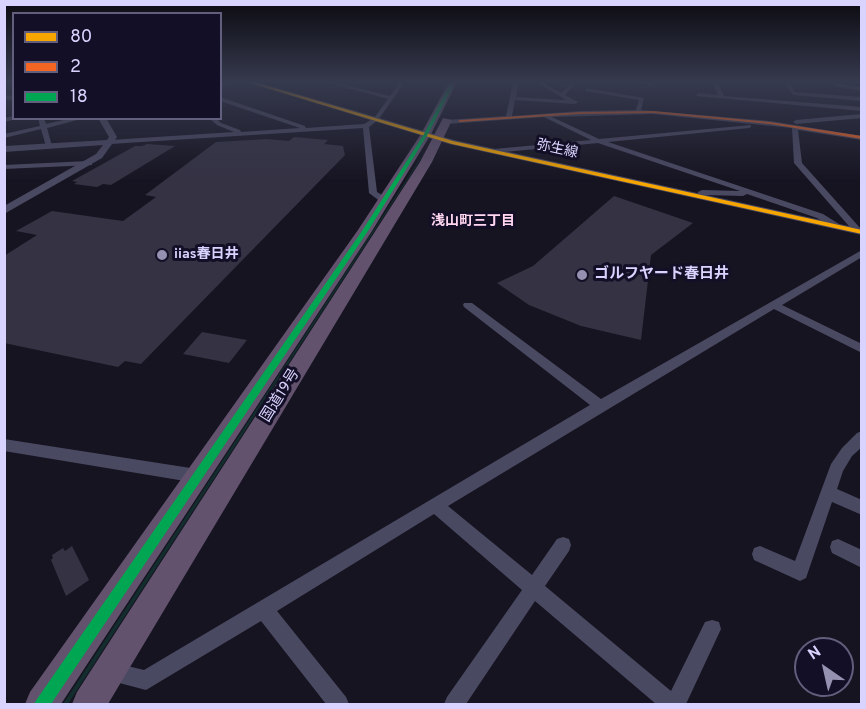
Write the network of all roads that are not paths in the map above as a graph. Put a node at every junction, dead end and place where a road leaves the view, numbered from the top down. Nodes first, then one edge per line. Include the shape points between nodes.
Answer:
1 (268, 115) edge
2 (363, 115) edge
3 (379, 115) edge
4 (442, 115) edge
5 (446, 115) edge
6 (543, 115) edge
7 (544, 115) edge
8 (687, 115) edge
9 (695, 115) edge
10 (861, 116) edge
11 (849, 117) junction
12 (509, 118) joint
13 (376, 119) junction
14 (42, 120) edge
15 (74, 120) edge
16 (103, 120) edge
17 (214, 120) edge
18 (855, 122) dead end
19 (773, 123) junction
20 (785, 123) junction
21 (366, 126) junction
22 (45, 127) junction
23 (795, 127) junction
24 (309, 129) junction
25 (437, 131) junction
26 (237, 134) junction
27 (4, 136) edge
28 (861, 137) edge
29 (599, 141) junction
30 (110, 142) junction
31 (49, 146) junction
32 (4, 149) edge
33 (494, 151) junction
34 (89, 163) junction
35 (25, 166) junction
36 (4, 167) edge
37 (4, 176) edge
38 (759, 195) junction
39 (700, 196) junction
40 (384, 200) junction
41 (4, 211) edge
42 (836, 226) junction
43 (860, 231) edge
44 (861, 253) edge
45 (468, 305) dead end
46 (774, 305) junction
47 (861, 349) edge
48 (600, 406) junction
49 (861, 437) edge
50 (4, 445) edge
51 (197, 476) junction
52 (828, 492) junction
53 (436, 506) junction
54 (861, 508) edge
55 (563, 545) dead end
56 (838, 547) dead end
57 (760, 554) dead end
58 (861, 560) edge
59 (533, 590) junction
60 (264, 610) junction
61 (711, 629) dead end
62 (109, 672) junction
63 (42, 705) edge
64 (89, 705) edge
65 (339, 705) edge
66 (454, 705) edge
67 (671, 705) edge
68 (676, 705) edge

1 - 24 street
2 - 13 street, 弥生線
3 - 13 street
4 - 25 highway, 国道19号
5 - 25 highway, 国道19号
6 - 12 street
7 - 29 street
8 - 20 street
9 - 19 street
10 - 11 street
11 - 18 street
11 - 20 street
12 - 25 street
13 - 21 street
13 - 25 street, 弥生線
14 - 22 street
15 - 22 street
16 - 30 street via 113,138
17 - 26 street via 238,131
19 - 20 street
19 - 23 street
19 - 29 street
20 - 28 street
21 - 24 street
21 - 40 street via 373,193
22 - 27 street
22 - 31 street
23 - 28 street
23 - 43 street via 798,163
24 - 26 street
25 - 33 street, 弥生線
25 - 40 highway, 国道19号
25 - 62 highway, 国道19号
26 - 30 street
29 - 33 street
29 - 38 street
30 - 31 street
30 - 34 street
31 - 32 street
33 - 39 street, 弥生線
34 - 35 street
34 - 41 street
35 - 36 street
35 - 37 street
38 - 39 street via 702,192
38 - 42 street via 820,216
39 - 42 street, 弥生線
40 - 51 highway, 国道19号
42 - 43 street, 弥生線
44 - 46 street
45 - 48 street
46 - 47 street
46 - 48 street
48 - 53 street
49 - 52 street via 836,469
50 - 51 street
51 - 63 highway, 国道19号
52 - 54 street
52 - 57 street via 800,572
53 - 59 street
53 - 60 street
55 - 59 street
56 - 58 street
59 - 66 street
59 - 67 street
60 - 62 street via 146,680
60 - 65 street
61 - 68 street
62 - 64 highway, 国道19号

